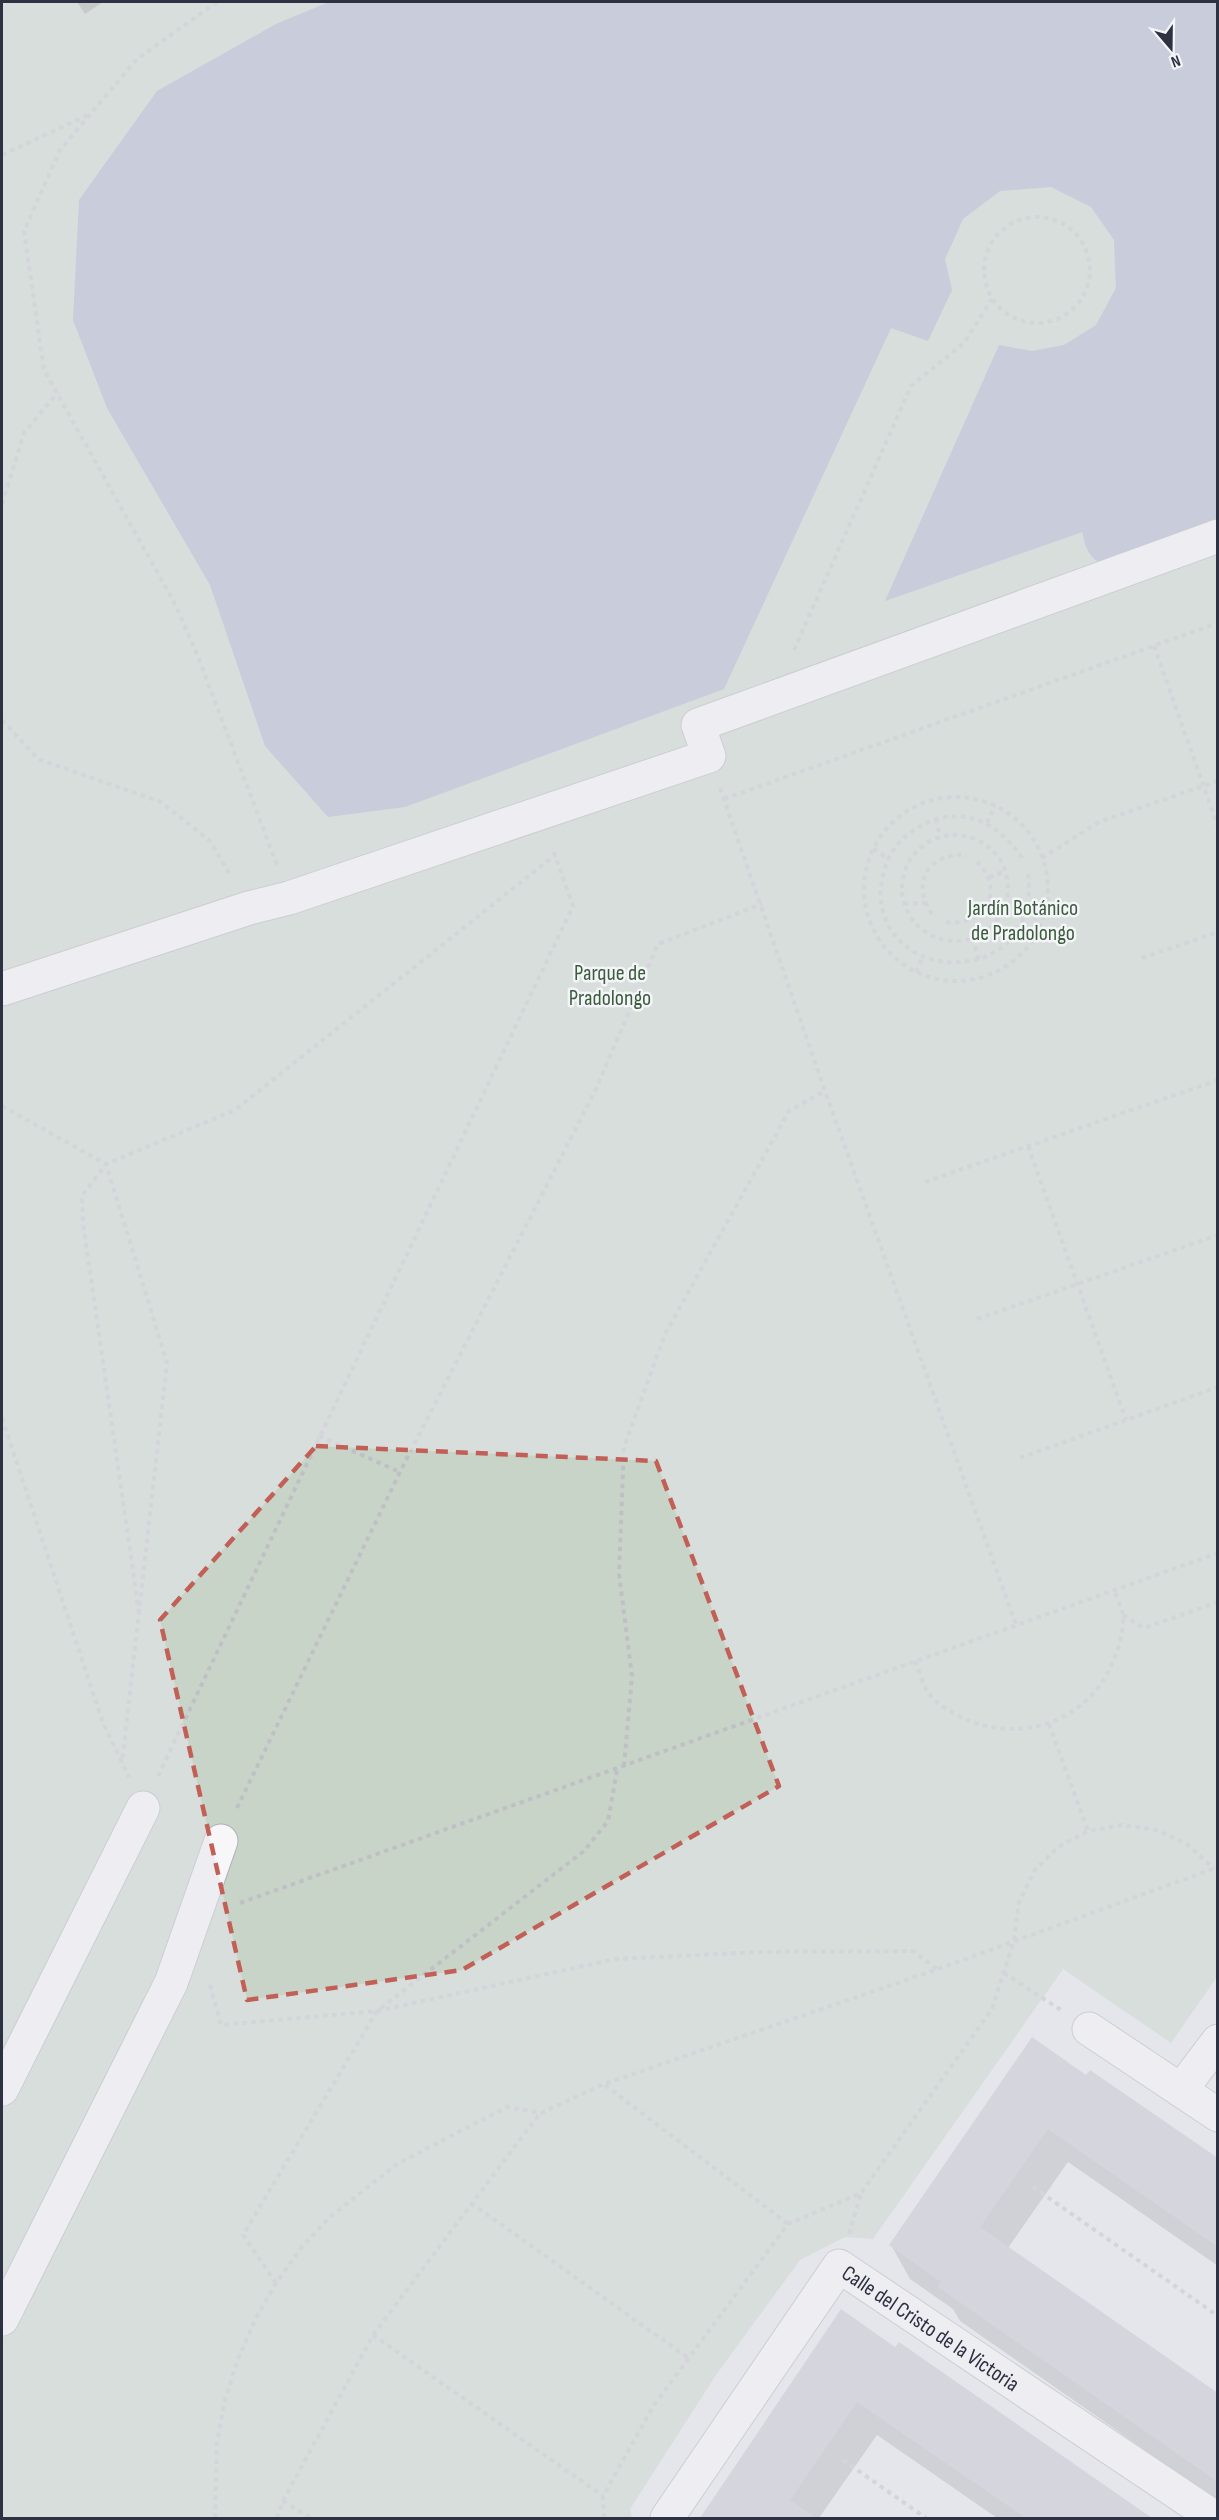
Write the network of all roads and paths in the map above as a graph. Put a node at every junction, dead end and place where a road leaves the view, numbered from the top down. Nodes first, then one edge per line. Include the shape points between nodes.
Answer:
1 (217, 2) edge
2 (91, 113) junction
3 (2, 155) edge
4 (992, 299) junction
5 (58, 392) junction
6 (2, 504) edge
7 (1218, 536) edge
8 (1218, 623) edge
9 (1154, 646) junction
10 (792, 690) junction
11 (2, 720) edge
12 (1218, 781) edge
13 (1203, 786) junction
14 (995, 806) junction
15 (539, 815) junction
16 (936, 819) junction
17 (987, 823) junction
18 (1218, 827) edge
19 (940, 837) junction
20 (873, 849) junction
21 (555, 855) junction
22 (967, 855) dead end
23 (888, 858) junction
24 (1022, 858) dead end
25 (1042, 858) junction
26 (976, 861) dead end
27 (1006, 871) junction
28 (1028, 873) dead end
29 (989, 877) junction
30 (289, 898) junction
31 (925, 903) junction
32 (762, 904) junction
33 (904, 904) junction
34 (249, 908) junction
35 (1026, 912) junction
36 (932, 914) dead end
37 (946, 922) dead end
38 (1041, 922) junction
39 (1218, 932) edge
40 (972, 938) junction
41 (923, 956) junction
42 (1142, 958) dead end
43 (979, 960) junction
44 (916, 972) junction
45 (2, 989) edge
46 (1218, 1080) edge
47 (825, 1091) junction
48 (2, 1106) edge
49 (1028, 1146) junction
50 (106, 1164) junction
51 (925, 1182) dead end
52 (1218, 1234) edge
53 (1077, 1284) junction
54 (977, 1319) dead end
55 (1218, 1387) edge
56 (2, 1418) edge
57 (1126, 1420) junction
58 (319, 1436) junction
59 (1020, 1458) dead end
60 (400, 1472) junction
61 (1218, 1553) edge
62 (1114, 1590) junction
63 (1218, 1602) edge
64 (139, 1612) junction
65 (1123, 1615) junction
66 (1016, 1625) junction
67 (915, 1661) junction
68 (1049, 1724) junction
69 (122, 1763) junction
70 (624, 1767) junction
71 (617, 1769) junction
72 (143, 1808) junction
73 (1088, 1831) junction
74 (221, 1841) joint
75 (1216, 1868) edge
76 (240, 1903) dead end
77 (1014, 1940) junction
78 (938, 1969) junction
79 (1004, 1974) junction
80 (208, 1979) dead end
81 (377, 2011) junction
82 (1089, 2029) joint
83 (1218, 2041) edge
84 (604, 2084) junction
85 (2, 2089) edge
86 (1181, 2090) junction
87 (541, 2113) junction
88 (1218, 2115) edge
89 (1034, 2187) dead end
90 (471, 2203) junction
91 (788, 2224) junction
92 (276, 2283) junction
93 (1218, 2316) edge
94 (2, 2319) edge
95 (373, 2335) junction
96 (687, 2357) junction
97 (843, 2460) dead end
98 (603, 2496) junction
99 (283, 2501) junction
100 (215, 2518) edge
101 (277, 2518) edge
102 (311, 2518) edge
103 (604, 2518) edge
104 (667, 2518) edge
105 (926, 2518) edge
106 (1215, 2518) edge

1 - 2 path via 136,59
2 - 3 path
2 - 5 path via 60,150 24,231 44,370
4 - 4 path via 984,267 988,250 997,235 1011,224 1044,218 1061,223 1085,247 1090,263 1089,281 1076,305 1055,320 1020,321 1004,313
4 - 10 path via 964,343 911,386 786,669
5 - 6 path via 24,433
5 - 30 path via 174,602
7 - 10 street
8 - 9 path
9 - 13 path
9 - 32 path via 724,799
10 - 15 street via 698,724 710,756
11 - 34 path via 38,759 161,802 210,841
12 - 13 path
13 - 18 path
13 - 25 path via 1099,822
14 - 17 path
14 - 20 path via 961,797 939,798 919,805 885,830
14 - 25 path via 1020,822
15 - 21 path
15 - 30 street
16 - 17 path via 970,817
16 - 19 path
16 - 23 path via 908,834
17 - 24 path via 1001,831
19 - 27 path via 972,837 998,856
19 - 33 path via 912,856 904,871
20 - 23 path
20 - 44 path via 863,888 865,909 883,946
21 - 50 path via 235,1110
21 - 58 path via 573,906
22 - 31 path via 954,854 931,866 923,884
23 - 41 path via 882,876 885,915 894,932
25 - 38 path via 1047,890
26 - 29 path
27 - 29 path
27 - 40 path via 1009,888 999,918
28 - 35 path
29 - 37 path via 992,890 982,913 972,921
30 - 34 street
31 - 33 path
31 - 36 path
32 - 47 path
32 - 60 path via 658,944 596,1089
33 - 40 path via 912,919 939,939
34 - 45 street
35 - 38 path
35 - 43 path via 1008,941
38 - 44 path via 1017,957 999,970 957,980 936,979
39 - 42 path
40 - 43 path
41 - 43 path via 942,963
41 - 44 path
46 - 49 path
47 - 66 path
47 - 70 path via 789,1111 665,1334 624,1447 619,1574 632,1676
48 - 50 path
49 - 51 path
49 - 53 path
50 - 64 path via 167,1363
50 - 64 path via 82,1196 83,1223
52 - 53 path
53 - 54 path
53 - 57 path
55 - 57 path
56 - 69 path via 104,1723
57 - 59 path
58 - 60 path
58 - 72 path
60 - 74 path
61 - 62 path
62 - 65 path
62 - 66 path
63 - 65 path via 1144,1628
64 - 69 path
65 - 68 path via 1119,1649 1105,1680 1082,1706
66 - 67 path
67 - 68 path via 927,1692 953,1714 985,1727 1019,1730
67 - 70 path
68 - 73 path
69 - 72 path
70 - 71 path
71 - 76 path
71 - 81 path via 608,1821 584,1851
72 - 85 street
73 - 75 path via 1122,1825 1156,1830 1187,1844
73 - 77 path via 1058,1847 1034,1871 1019,1902
74 - 94 street via 171,1983
75 - 77 path
77 - 78 path
77 - 79 path
78 - 81 path via 913,1951 759,1952 616,1959
78 - 84 path
79 - 82 path
79 - 91 path via 992,2009 861,2193
80 - 81 path via 221,2025
81 - 92 path via 243,2235
82 - 86 street
83 - 86 street
84 - 87 path
84 - 91 path
86 - 88 street
87 - 90 path
87 - 92 path via 507,2107 397,2164 330,2217
89 - 93 path
90 - 95 path
90 - 96 path
91 - 96 path
92 - 100 path via 242,2349 225,2400 217,2442
95 - 98 path
95 - 99 path
96 - 98 path via 654,2405
97 - 105 path
98 - 103 path
99 - 101 path
99 - 102 path
104 - 106 street, Calle del Cristo de la Victoria via 839,2266

